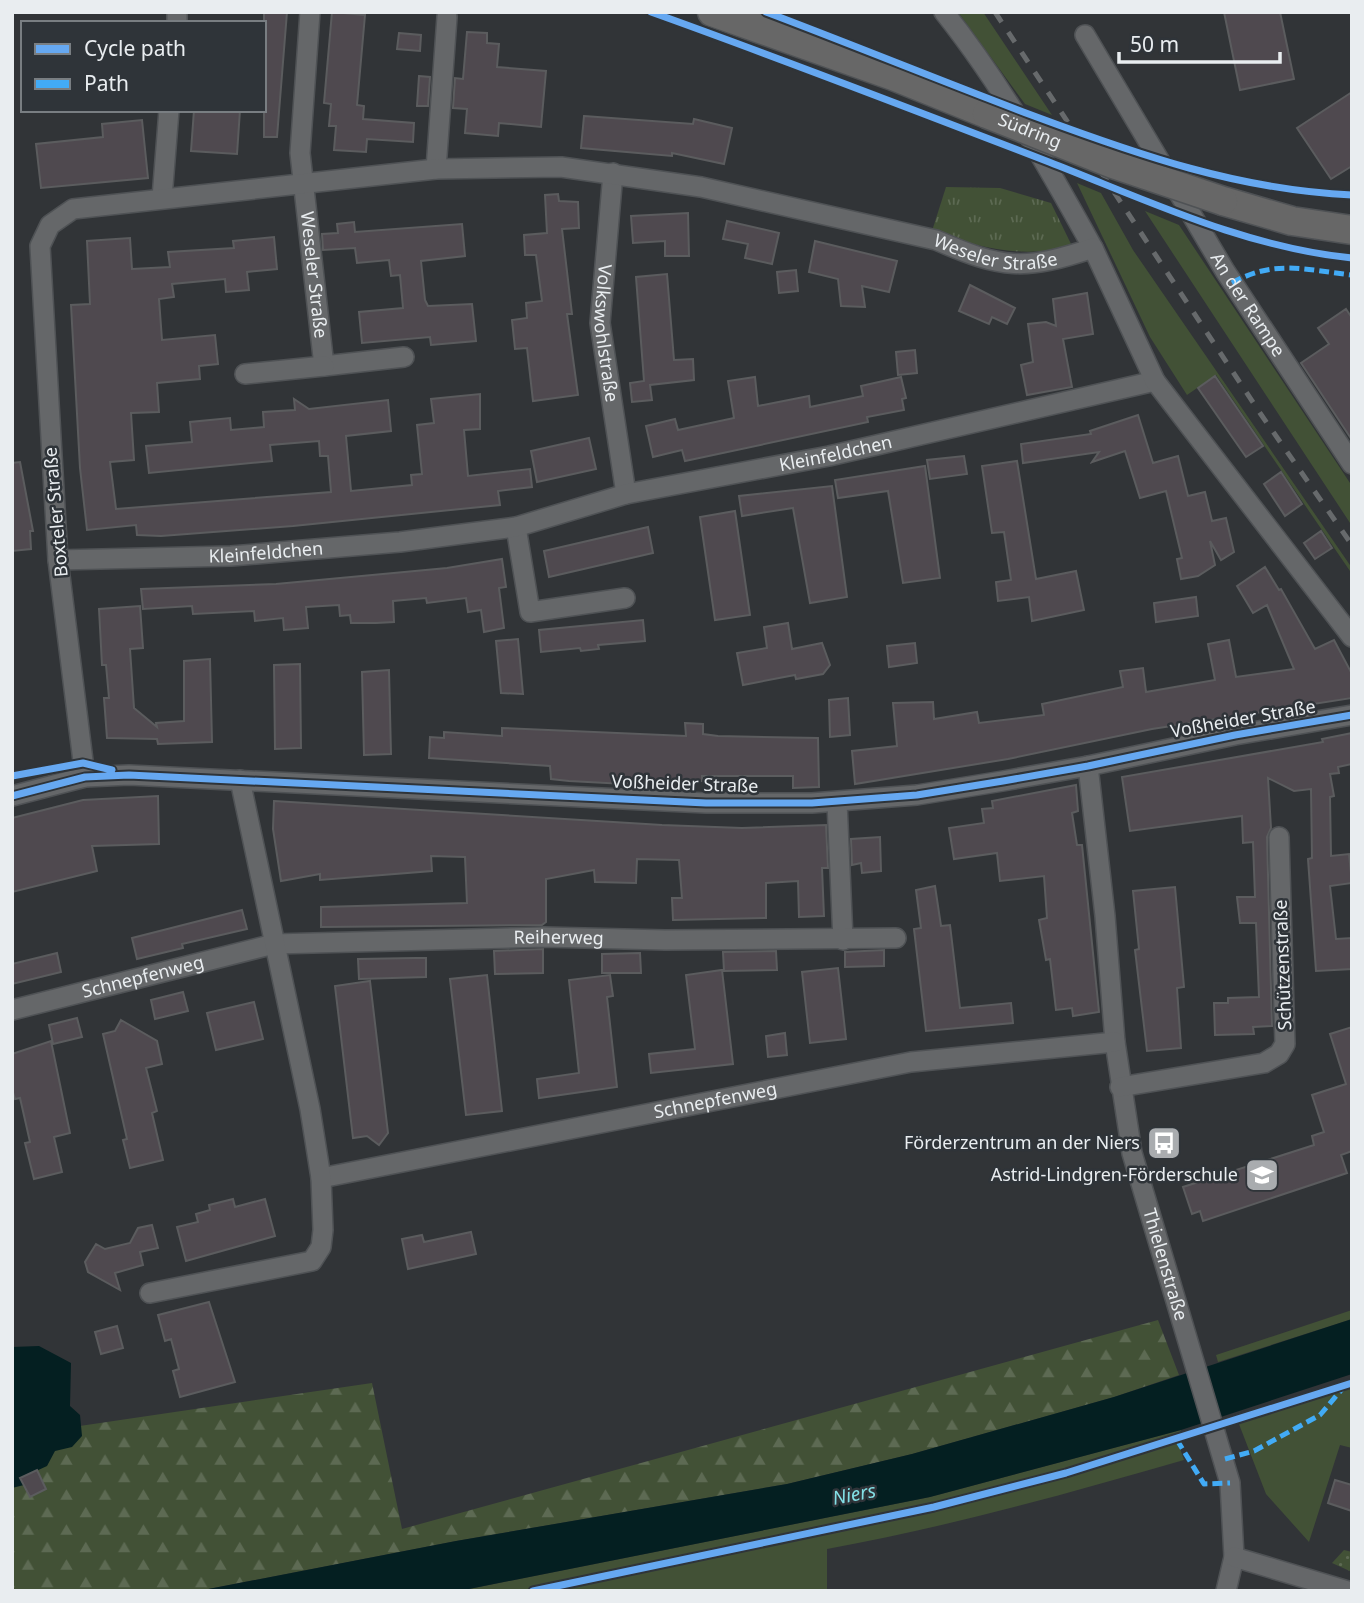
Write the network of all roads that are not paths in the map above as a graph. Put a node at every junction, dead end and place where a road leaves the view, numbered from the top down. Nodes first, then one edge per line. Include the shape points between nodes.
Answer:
1 (310, 12) edge
2 (712, 12) edge
3 (944, 12) edge
4 (447, 18) dead end
5 (1085, 35) dead end
6 (169, 112) edge
7 (436, 169) junction
8 (614, 173) junction
9 (303, 184) junction
10 (162, 198) junction
11 (1352, 230) edge
12 (40, 246) joint
13 (1093, 248) junction
14 (404, 357) dead end
15 (324, 366) junction
16 (244, 374) dead end
17 (1155, 381) junction
18 (1352, 464) edge
19 (626, 495) junction
20 (516, 527) junction
21 (58, 559) junction
22 (625, 598) dead end
23 (1352, 637) edge
24 (1352, 715) edge
25 (1088, 766) junction
26 (85, 777) junction
27 (240, 779) junction
28 (12, 796) edge
29 (837, 802) junction
30 (1279, 837) dead end
31 (895, 938) dead end
32 (843, 940) junction
33 (274, 944) junction
34 (12, 1010) edge
35 (1115, 1042) junction
36 (1120, 1087) junction
37 (321, 1178) junction
38 (150, 1293) dead end
39 (1234, 1556) junction
40 (1226, 1591) edge
41 (1348, 1591) edge

1 - 9 street, Weseler Straße via 300,153
2 - 11 main road, Südring, bridge via 893,76 1113,164 1292,221
3 - 13 street via 970,45
4 - 7 street
5 - 18 street, An der Rampe via 1225,271
6 - 10 street
7 - 8 street, Weseler Straße via 561,167
7 - 9 street, Weseler Straße
8 - 13 street, Weseler Straße via 701,187 936,240 1005,264 1048,263
8 - 19 street, Volkswohlstraße via 600,323
9 - 10 street, Weseler Straße
9 - 15 street, Weseler Straße
10 - 12 street, Weseler Straße via 73,209 50,225
12 - 21 street, Boxteler Straße
13 - 17 street
14 - 15 street
15 - 16 street
17 - 19 street, Kleinfeldchen via 842,454
17 - 23 street
19 - 20 street, Kleinfeldchen
20 - 21 street, Kleinfeldchen via 231,556
20 - 22 street via 530,612
21 - 26 street, Boxteler Straße
24 - 25 street, Voßheider Straße
25 - 29 street, Voßheider Straße
25 - 35 street, Thielenstraße
26 - 27 street, Voßheider Straße
26 - 28 street, Voßheider Straße
27 - 29 street, Voßheider Straße via 706,803
27 - 33 street
29 - 32 street
30 - 36 street, Schützenstraße via 1286,1031 1279,1054 1264,1063
31 - 32 street, Reiherweg
32 - 33 street, Reiherweg via 544,937
33 - 34 street, Schnepfenweg
33 - 37 street
35 - 36 street, Thielenstraße
35 - 37 street, Schnepfenweg via 911,1062
36 - 39 street, Thielenstraße via 1132,1153 1230,1483
37 - 38 street via 323,1230 321,1247 312,1261
39 - 40 street, Thielenstraße
39 - 41 street

